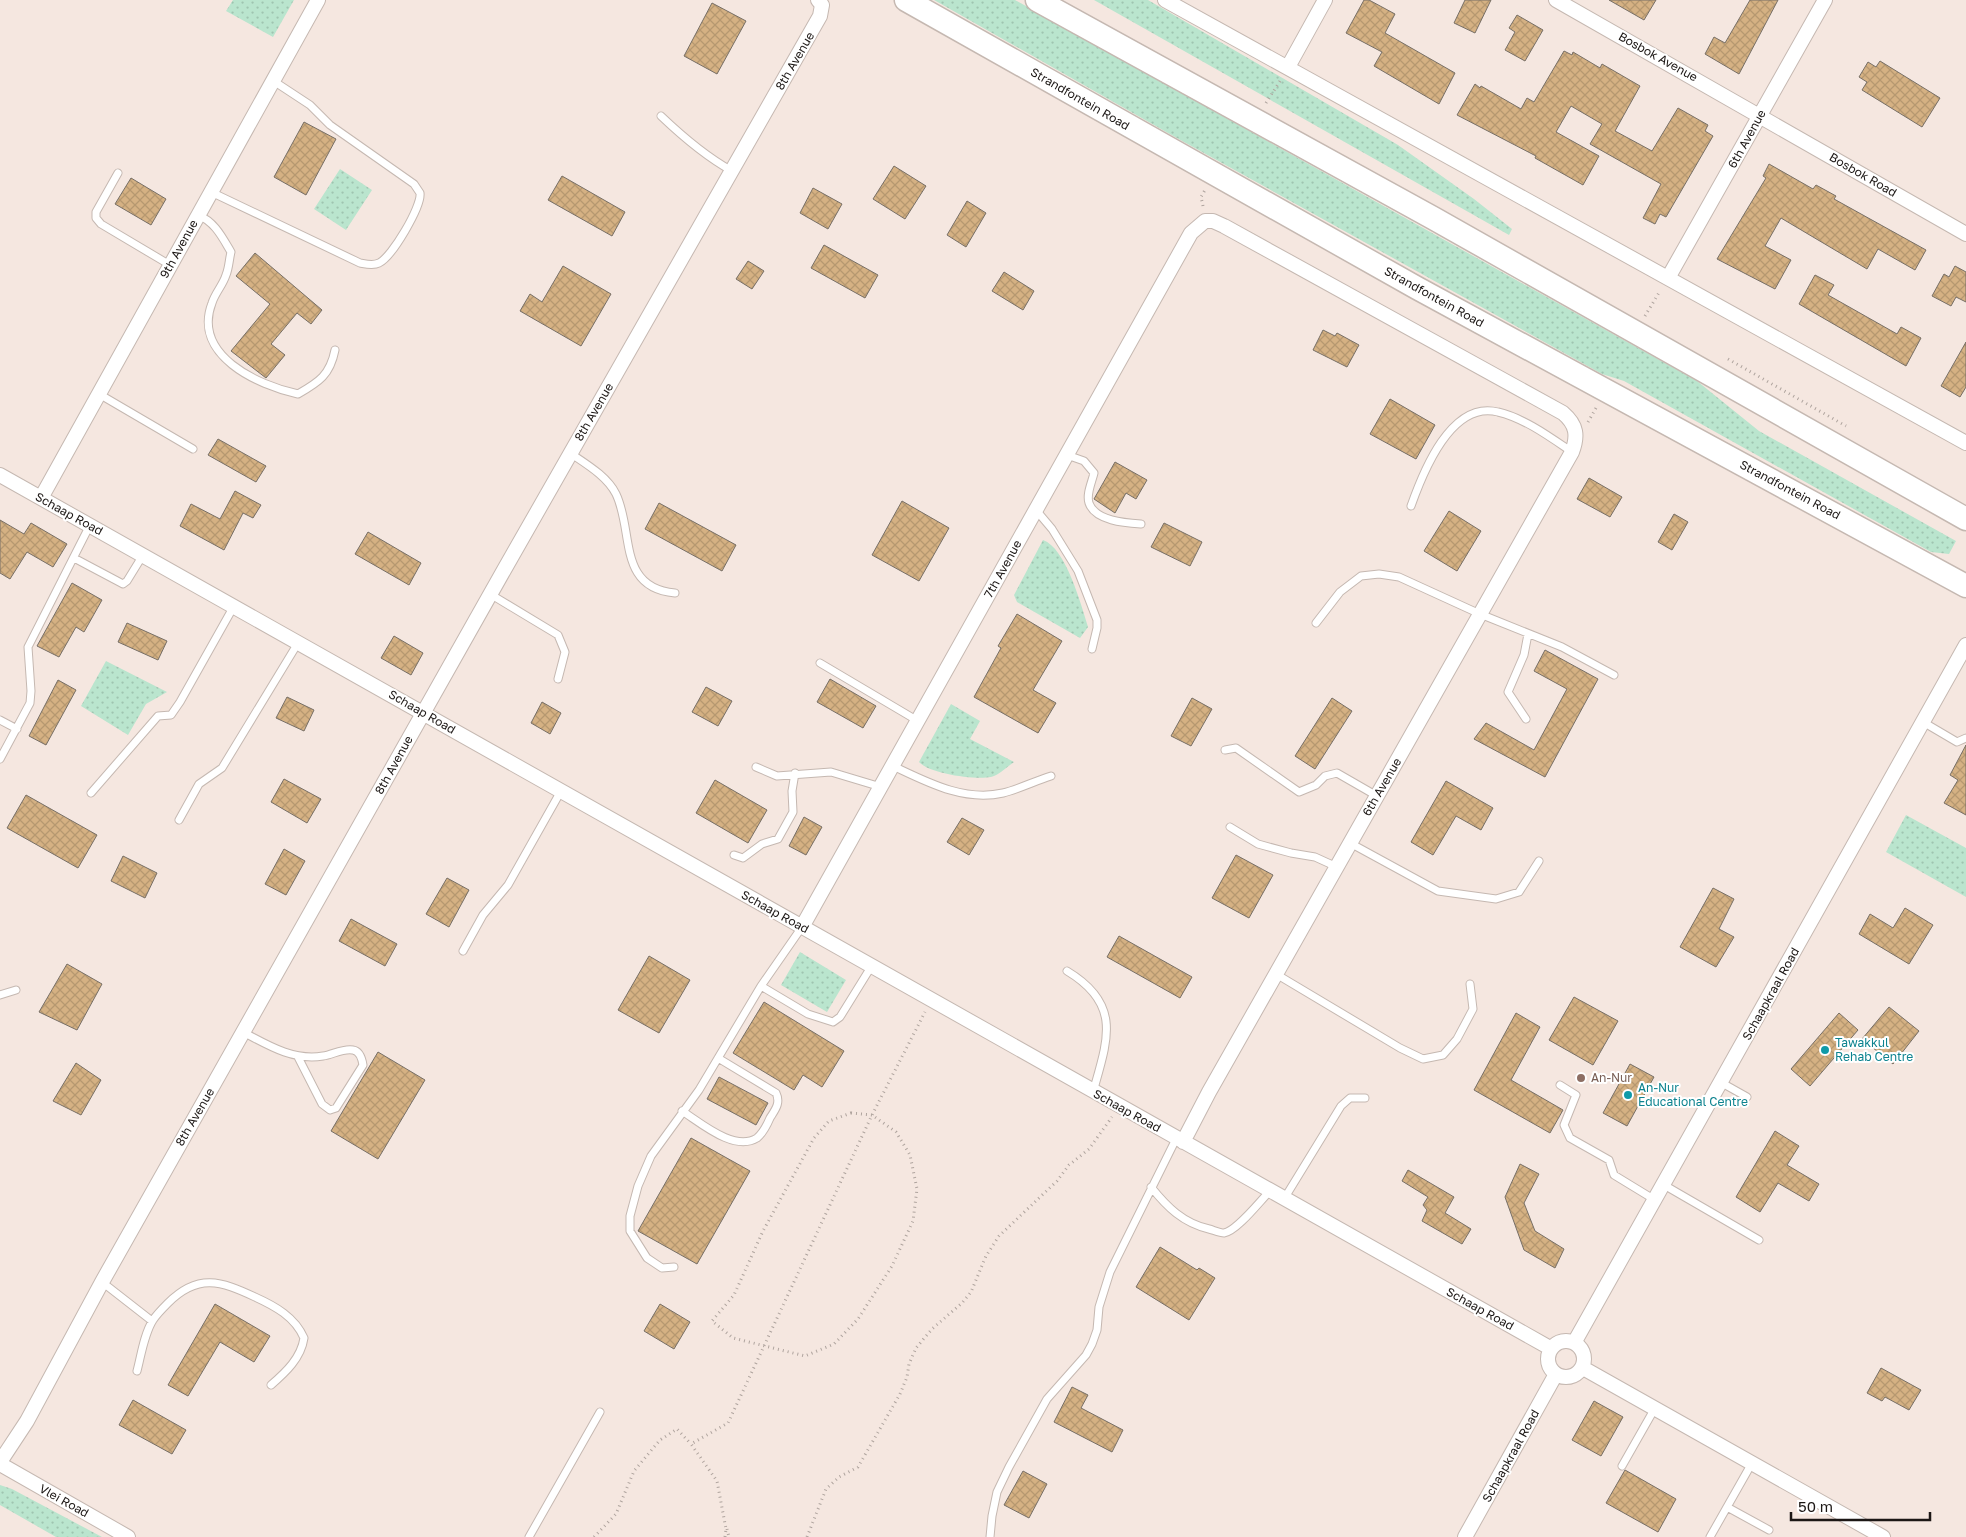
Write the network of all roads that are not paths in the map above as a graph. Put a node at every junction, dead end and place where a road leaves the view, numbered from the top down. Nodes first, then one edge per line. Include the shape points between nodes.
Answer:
1 (318, 0) edge
2 (818, 0) edge
3 (906, 0) edge
4 (1037, 0) edge
5 (1166, 0) edge
6 (1326, 0) edge
7 (1556, 0) edge
8 (1825, 0) edge
9 (1576, 5) edge
10 (1288, 67) junction
11 (272, 80) junction
12 (1760, 115) junction
13 (661, 116) dead end
14 (732, 171) junction
15 (118, 173) dead end
16 (211, 191) junction
17 (198, 214) junction
18 (1966, 234) edge
19 (170, 265) junction
20 (1668, 278) junction
21 (335, 350) dead end
22 (99, 394) junction
23 (1576, 431) joint
24 (1966, 443) edge
25 (193, 450) dead end
26 (1572, 452) junction
27 (570, 453) junction
28 (1067, 455) junction
29 (0, 475) edge
30 (41, 498) junction
31 (1411, 506) dead end
32 (1036, 510) junction
33 (1966, 520) edge
34 (1141, 524) dead end
35 (90, 525) junction
36 (143, 555) junction
37 (74, 558) junction
38 (1966, 586) edge
39 (675, 593) dead end
40 (490, 594) junction
41 (234, 606) junction
42 (1480, 614) junction
43 (1316, 624) dead end
44 (1528, 634) junction
45 (298, 642) junction
46 (1966, 644) edge
47 (1092, 649) dead end
48 (820, 663) dead end
49 (1614, 675) dead end
50 (558, 679) dead end
51 (424, 713) junction
52 (1526, 719) dead end
53 (0, 720) edge
54 (918, 721) junction
55 (1923, 722) junction
56 (17, 729) junction
57 (1965, 739) edge
58 (1225, 750) dead end
59 (0, 759) edge
60 (893, 766) junction
61 (756, 767) dead end
62 (795, 773) junction
63 (1051, 776) dead end
64 (881, 787) junction
65 (561, 791) junction
66 (91, 793) dead end
67 (1377, 796) junction
68 (179, 820) dead end
69 (1230, 827) dead end
70 (1350, 843) junction
71 (734, 855) dead end
72 (1538, 861) dead end
73 (1337, 867) junction
74 (802, 927) junction
75 (463, 951) dead end
76 (871, 967) junction
77 (1067, 971) dead end
78 (1276, 974) junction
79 (1470, 984) dead end
80 (761, 986) junction
81 (16, 990) dead end
82 (0, 995) edge
83 (243, 1032) junction
84 (298, 1057) junction
85 (718, 1058) junction
86 (1722, 1083) junction
87 (1560, 1085) dead end
88 (1093, 1092) junction
89 (1747, 1097) dead end
90 (1365, 1098) dead end
91 (682, 1111) junction
92 (1180, 1140) junction
93 (1664, 1185) junction
94 (1151, 1187) junction
95 (1270, 1191) junction
96 (1284, 1199) junction
97 (1656, 1200) junction
98 (1759, 1240) dead end
99 (674, 1267) dead end
100 (102, 1282) junction
101 (152, 1321) junction
102 (1574, 1343) junction
103 (1550, 1348) junction
104 (1583, 1368) junction
105 (137, 1371) dead end
106 (1556, 1374) junction
107 (271, 1385) dead end
108 (1655, 1408) junction
109 (600, 1412) dead end
110 (0, 1463) edge
111 (1752, 1463) junction
112 (1622, 1466) dead end
113 (1727, 1507) junction
114 (1769, 1530) dead end
115 (128, 1537) edge
116 (529, 1537) edge
117 (990, 1537) edge
118 (1465, 1537) edge
119 (1710, 1537) edge
120 (1883, 1537) edge

1 - 11 street, 9th Avenue
2 - 14 street, 8th Avenue via 822,5 820,16
3 - 38 main road, Strandfontein Road via 1417,288
4 - 33 main road via 1424,213
5 - 10 street
6 - 10 street
7 - 9 street, Bosbok Avenue
8 - 12 street, 6th Avenue
9 - 12 street, Bosbok Avenue
10 - 20 street
11 - 16 street, 9th Avenue
11 - 16 lane via 418,188 419,203 402,235 385,260 369,265
12 - 18 street, Bosbok Road
12 - 20 street, 6th Avenue
13 - 14 lane via 695,147
14 - 27 street, 8th Avenue
15 - 19 lane via 96,212 96,218
16 - 17 street, 9th Avenue
17 - 19 street, 9th Avenue
17 - 21 lane via 217,229 231,252 226,275 211,304 208,332 218,350 236,368 272,388 298,394 321,381 332,363
19 - 22 street, 9th Avenue
20 - 24 street
22 - 25 lane
22 - 30 street, 9th Avenue
23 - 26 street, 6th Avenue
23 - 28 street, 7th Avenue via 1572,421 1563,413 1213,221 1205,221 1191,233
26 - 31 lane via 1505,414 1484,410 1468,414 1456,424 1423,472
26 - 42 street, 6th Avenue
27 - 39 lane via 602,476 617,495 628,547 640,578 664,592
27 - 40 street, 8th Avenue
28 - 32 street, 7th Avenue
28 - 34 lane via 1084,461 1094,473 1089,503 1096,513 1126,523
29 - 30 street, Schaap Road
30 - 35 street, Schaap Road
32 - 47 lane via 1052,528 1078,571 1097,620
32 - 54 street, 7th Avenue
35 - 36 street, Schaap Road
35 - 37 lane
36 - 37 lane via 123,584
36 - 41 street, Schaap Road
37 - 56 lane via 28,647 30,704
40 - 50 lane via 558,634 565,652
40 - 51 street, 8th Avenue
41 - 45 street, Schaap Road
41 - 66 lane via 171,715 158,716
42 - 43 lane via 1399,577 1379,574 1361,576 1340,592
42 - 44 lane
42 - 67 street, 6th Avenue
44 - 49 lane via 1562,647
44 - 52 lane via 1524,655 1508,692
45 - 51 street, Schaap Road
45 - 68 lane via 222,768 200,784
46 - 55 street, Schaapkraal Road
48 - 54 lane
51 - 65 street, Schaap Road
51 - 83 street, 8th Avenue
53 - 56 lane
54 - 60 street, 7th Avenue
55 - 57 lane via 1957,742
55 - 86 street, Schaapkraal Road
56 - 59 lane
58 - 67 lane via 1236,748 1299,792 1316,785 1325,776 1337,773
60 - 63 lane via 933,785 984,796 1004,793
60 - 64 street, 7th Avenue
61 - 62 lane via 777,776
62 - 64 lane via 831,772
62 - 71 lane via 793,812 778,839 762,844 743,858
64 - 74 street, 7th Avenue
65 - 74 street, Schaap Road
65 - 75 lane via 508,885 483,915
67 - 70 street, 6th Avenue
69 - 73 lane via 1258,844 1315,857
70 - 72 lane via 1438,891 1496,899 1519,892
70 - 73 street, 6th Avenue
73 - 78 street, 6th Avenue
74 - 76 street, Schaap Road
74 - 80 lane
76 - 80 lane via 840,1017 833,1022 808,1014
76 - 88 street, Schaap Road
77 - 88 lane via 1085,982 1099,998 1107,1021 1106,1043
78 - 79 lane via 1423,1059 1443,1055 1457,1039 1473,1009
78 - 92 street, 6th Avenue
80 - 85 lane
81 - 82 lane
83 - 84 lane
83 - 100 street, 8th Avenue
84 - 84 lane via 352,1050 360,1055 363,1065 336,1108 330,1110 322,1104
85 - 91 lane
85 - 91 lane via 776,1093 777,1106 763,1131 757,1137 738,1142
86 - 89 lane
86 - 93 street, Schaapkraal Road
87 - 97 lane via 1576,1095 1564,1125 1570,1138 1609,1160 1614,1175
88 - 92 street, Schaap Road
90 - 96 lane via 1350,1098 1341,1106
91 - 99 lane via 651,1156 630,1216 630,1230 647,1258 662,1268
92 - 94 lane
92 - 95 street, Schaap Road
93 - 97 street, Schaapkraal Road
93 - 98 lane
94 - 95 lane via 1180,1218 1224,1233 1234,1228
94 - 117 lane via 1110,1272 1092,1344 1047,1399 997,1492
95 - 96 street, Schaap Road
96 - 103 street, Schaap Road
97 - 102 street, Schaapkraal Road
100 - 101 lane
100 - 110 street, 8th Avenue via 27,1422
101 - 105 lane
101 - 107 lane via 172,1299 198,1283 223,1284 270,1304 295,1322 304,1338 298,1357
102 - 103 street via 1563,1341
102 - 104 street via 1584,1352
103 - 106 street via 1548,1362
104 - 106 street via 1564,1377
104 - 108 street
106 - 118 street, Schaapkraal Road
108 - 111 street
108 - 112 lane
109 - 116 lane
110 - 115 street, Vlei Road
111 - 113 lane
111 - 120 street
113 - 114 lane
113 - 119 lane

